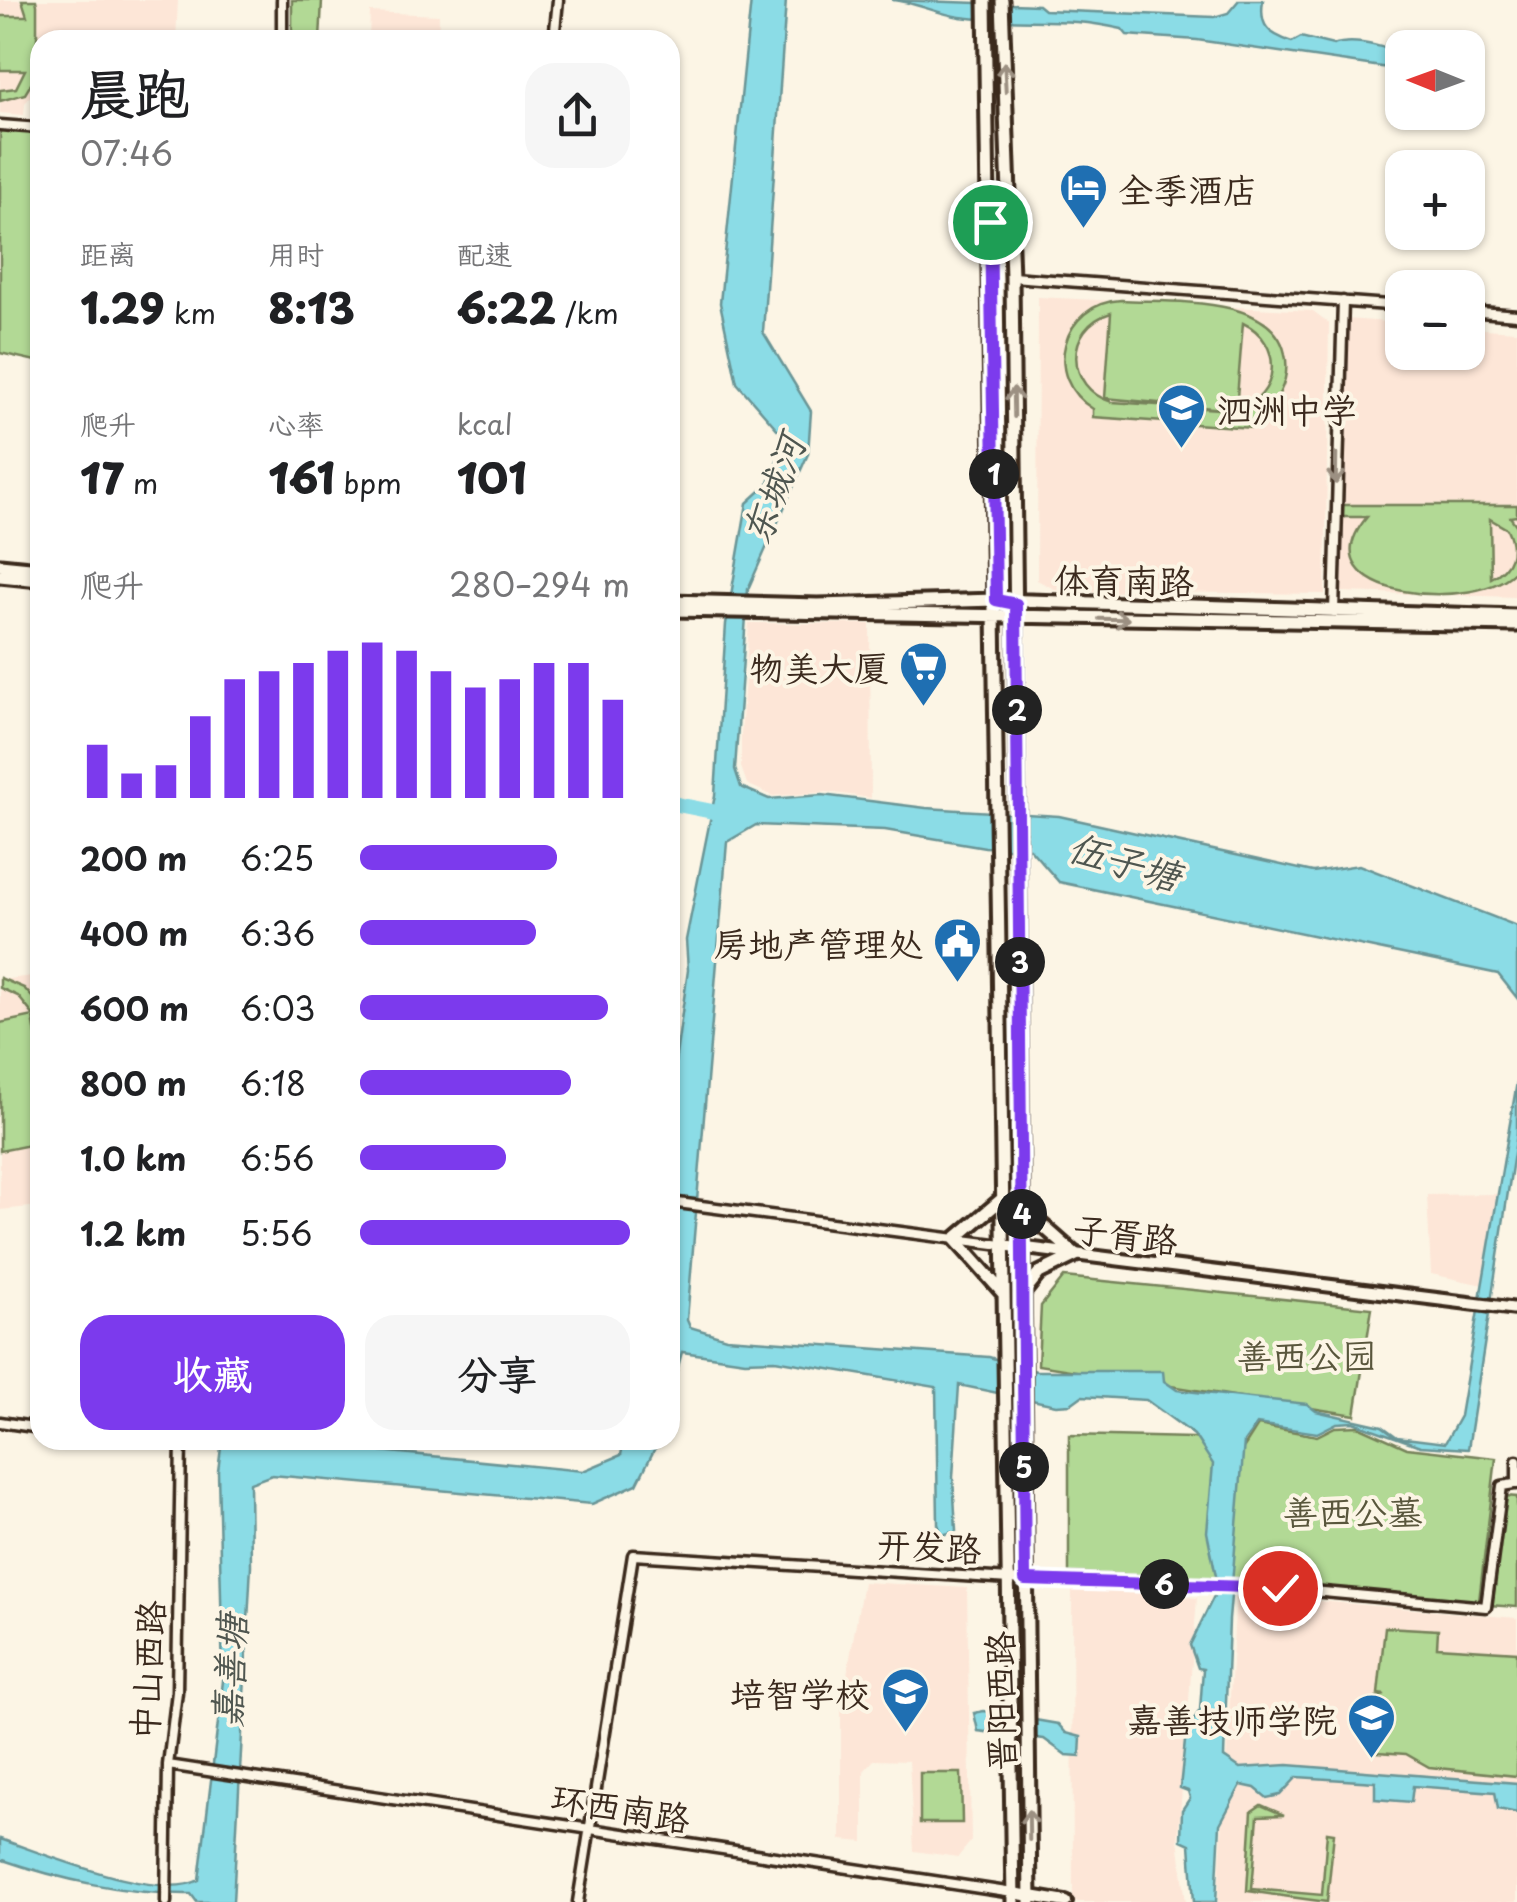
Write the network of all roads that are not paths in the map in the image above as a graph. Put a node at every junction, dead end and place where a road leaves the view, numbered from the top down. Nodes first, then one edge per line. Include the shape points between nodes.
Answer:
1 (282, 0) edge
2 (558, 0) edge
3 (985, 0) edge
4 (1002, 0) edge
5 (282, 30) edge
6 (555, 30) edge
7 (0, 125) edge
8 (30, 127) edge
9 (1012, 276) junction
10 (1343, 301) junction
11 (1385, 305) edge
12 (1485, 312) edge
13 (1517, 315) edge
14 (0, 565) edge
15 (30, 568) edge
16 (0, 576) edge
17 (30, 579) edge
18 (996, 600) junction
19 (680, 602) edge
20 (707, 606) junction
21 (775, 608) junction
22 (680, 609) edge
23 (1016, 611) junction
24 (996, 614) junction
25 (1334, 616) junction
26 (1517, 616) edge
27 (1517, 625) edge
28 (1002, 1199) junction
29 (1022, 1201) junction
30 (680, 1203) edge
31 (955, 1239) junction
32 (1002, 1246) junction
33 (1022, 1248) junction
34 (1076, 1254) junction
35 (1002, 1292) junction
36 (1022, 1293) junction
37 (1517, 1308) edge
38 (0, 1422) edge
39 (30, 1426) edge
40 (181, 1450) edge
41 (1517, 1462) edge
42 (1515, 1484) edge
43 (1005, 1577) junction
44 (1025, 1580) junction
45 (168, 1765) junction
46 (588, 1830) junction
47 (1013, 1898) edge
48 (1030, 1899) edge
49 (166, 1900) edge
50 (578, 1902) edge
51 (1066, 1902) edge

1 - 5 street
2 - 6 street
3 - 18 main road, 晋阳西路
9 -> 4 main road, 晋阳西路
7 - 8 street
9 - 10 street
23 -> 9 main road, 晋阳西路
10 - 11 street
10 -> 25 street
12 - 13 street
14 - 15 main road
16 - 17 main road
18 - 21 main road, 体育南路
18 - 23 main road, 体育南路
18 - 24 main road, 晋阳西路
19 - 20 main road, 体育南路
20 - 21 main road, 体育南路
20 - 22 main road, 体育南路
21 - 24 main road, 体育南路
23 - 24 main road, 体育南路
23 - 25 main road, 体育南路
23 - 29 main road, 晋阳西路
24 - 28 main road, 晋阳西路
25 - 26 main road, 体育南路
25 - 27 main road, 体育南路
28 - 31 main road
28 - 32 main road, 晋阳西路
29 - 33 main road, 晋阳西路
29 - 34 main road
30 - 31 street, 子胥路
31 - 32 street, 子胥路
31 - 35 main road
32 - 33 street, 子胥路
32 - 35 main road, 晋阳西路
33 - 34 street, 子胥路
33 - 36 main road, 晋阳西路
34 - 36 main road via 1040,1273
34 - 37 street, 子胥路
35 - 43 main road, 晋阳西路
36 - 44 main road, 晋阳西路
38 - 39 street
40 - 45 street, 中山西路 via 177,1692
41 - 42 street
42 - 44 street, 开发路 via 1502,1486 1486,1608 1238,1587
43 - 44 street, 开发路
43 - 46 street, 开发路 via 633,1555
43 - 47 main road, 晋阳西路
48 -> 44 main road, 晋阳西路
45 - 46 street, 环西南路
45 - 49 street, 中山西路
46 - 47 street, 环西南路
46 - 50 street
47 - 48 street, 环西南路
48 - 51 street, 环西南路

